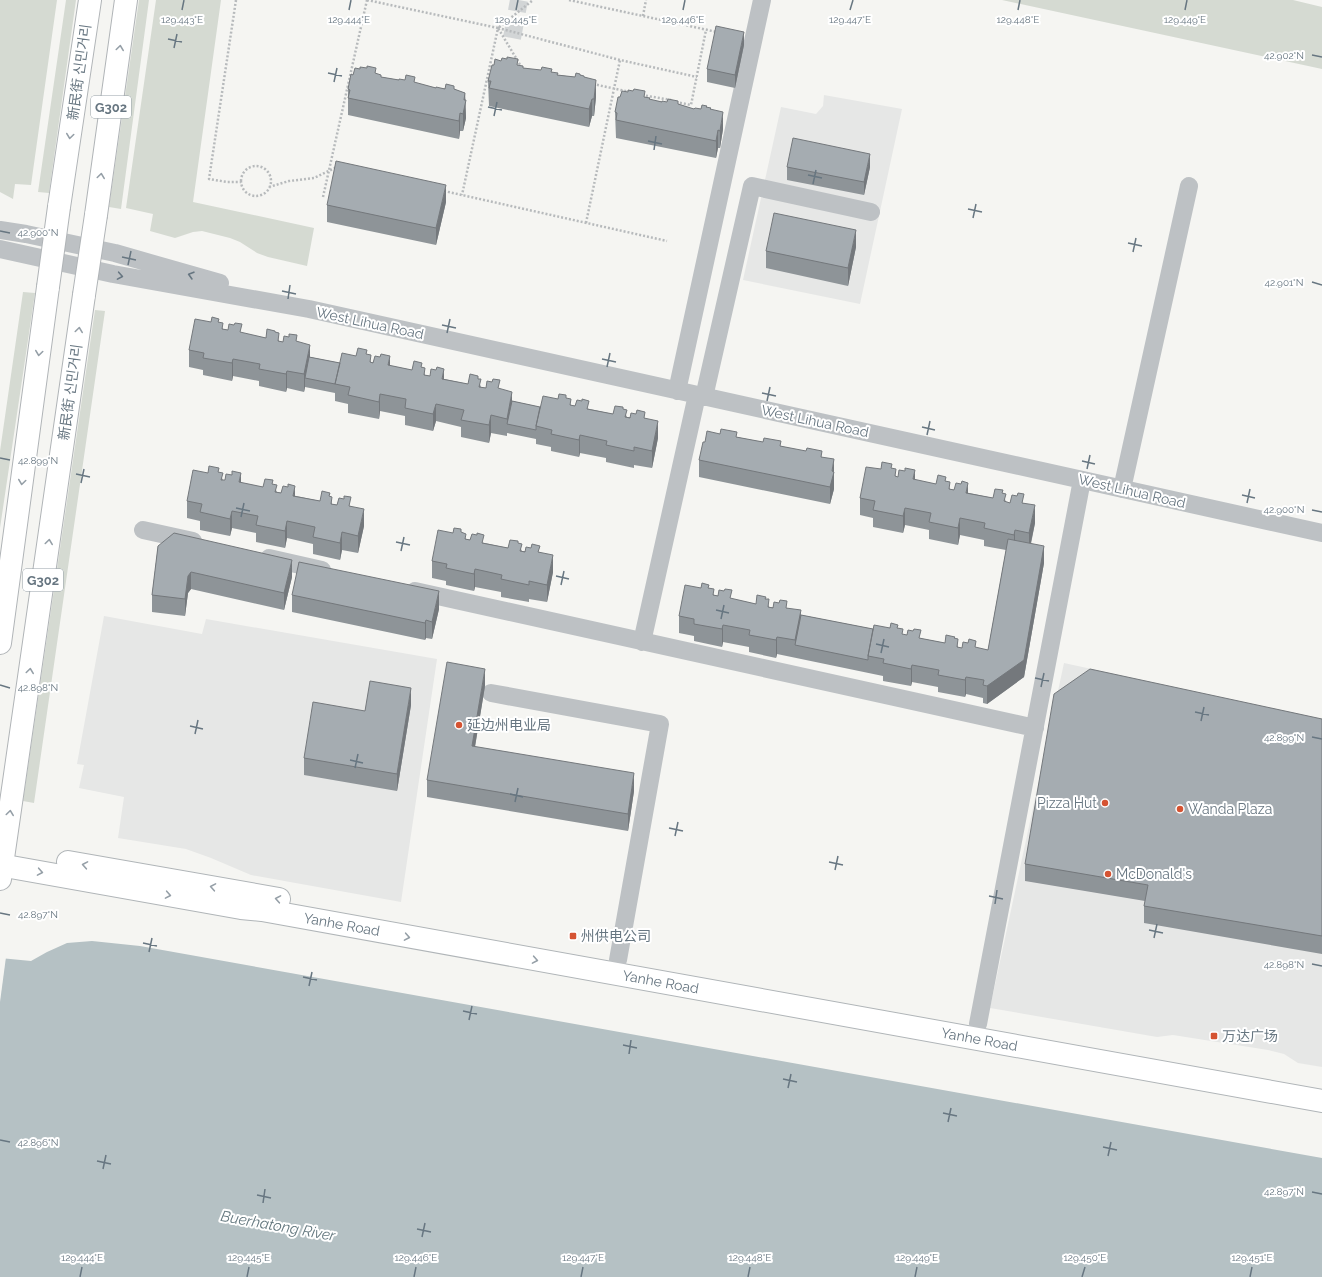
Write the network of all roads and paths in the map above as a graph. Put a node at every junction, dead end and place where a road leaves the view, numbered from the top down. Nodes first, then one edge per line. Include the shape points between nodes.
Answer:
1 (90, 0) edge
2 (126, 0) edge
3 (236, 0) edge
4 (367, 0) edge
5 (533, 0) edge
6 (569, 0) edge
7 (646, 0) edge
8 (762, 0) edge
9 (643, 16) junction
10 (498, 28) junction
11 (706, 30) junction
12 (721, 33) edge
13 (620, 60) junction
14 (490, 63) junction
15 (497, 64) edge
16 (517, 68) edge
17 (696, 77) junction
18 (592, 84) edge
19 (614, 89) junction
20 (339, 167) edge
21 (329, 170) junction
22 (241, 182) junction
23 (1189, 186) dead end
24 (269, 187) junction
25 (439, 190) edge
26 (462, 195) junction
27 (323, 197) dead end
28 (871, 212) dead end
29 (586, 223) junction
30 (0, 230) edge
31 (667, 241) dead end
32 (0, 249) edge
33 (309, 309) junction
34 (677, 391) junction
35 (701, 396) junction
36 (1082, 480) junction
37 (1122, 489) junction
38 (143, 530) dead end
39 (1322, 533) edge
40 (205, 544) edge
41 (252, 555) edge
42 (338, 574) edge
43 (400, 588) edge
44 (642, 642) junction
45 (0, 643) edge
46 (491, 693) dead end
47 (1035, 728) junction
48 (1, 862) edge
49 (618, 960) junction
50 (978, 1024) junction
51 (1322, 1085) edge
52 (1322, 1101) edge

1 -> 45 main road, 新民街 신민거리 / G302, bridge via 59,207
48 -> 2 main road, 新民街 신민거리 / G302, bridge
3 - 22 path via 209,179
4 - 10 path
4 - 21 path
5 - 10 path
6 - 9 path
7 - 9 path
8 - 34 street
9 - 11 path
10 - 13 path
10 - 14 path
10 - 16 path via 524,70
11 - 12 path
11 - 17 path
13 - 17 path
13 - 19 path
14 - 15 path
14 - 26 path
17 - 19 path via 690,105
18 - 19 path
19 - 29 path
20 - 21 path
21 - 24 path via 314,178
21 - 27 path
22 - 24 path via 244,189 252,195 262,194
22 - 24 path via 242,175 248,168 258,166 269,173
23 - 37 street
25 - 26 path
26 - 29 path
28 - 35 street via 752,186
29 - 31 path
33 -> 30 street, West Lihua Road via 115,253
32 -> 33 street, West Lihua Road via 112,274
33 - 34 street, West Lihua Road
34 - 35 street, West Lihua Road
35 - 36 street, West Lihua Road
35 - 44 street
36 - 37 street, West Lihua Road
36 - 47 street
37 - 39 street, West Lihua Road
38 - 40 street
41 - 42 street
43 - 44 street
44 - 47 street
46 - 49 street via 660,724
47 - 50 street
49 -> 48 main road, Yanhe Road
48 -> 52 main road, Yanhe Road via 234,907
49 - 50 main road, Yanhe Road
50 - 51 main road, Yanhe Road

